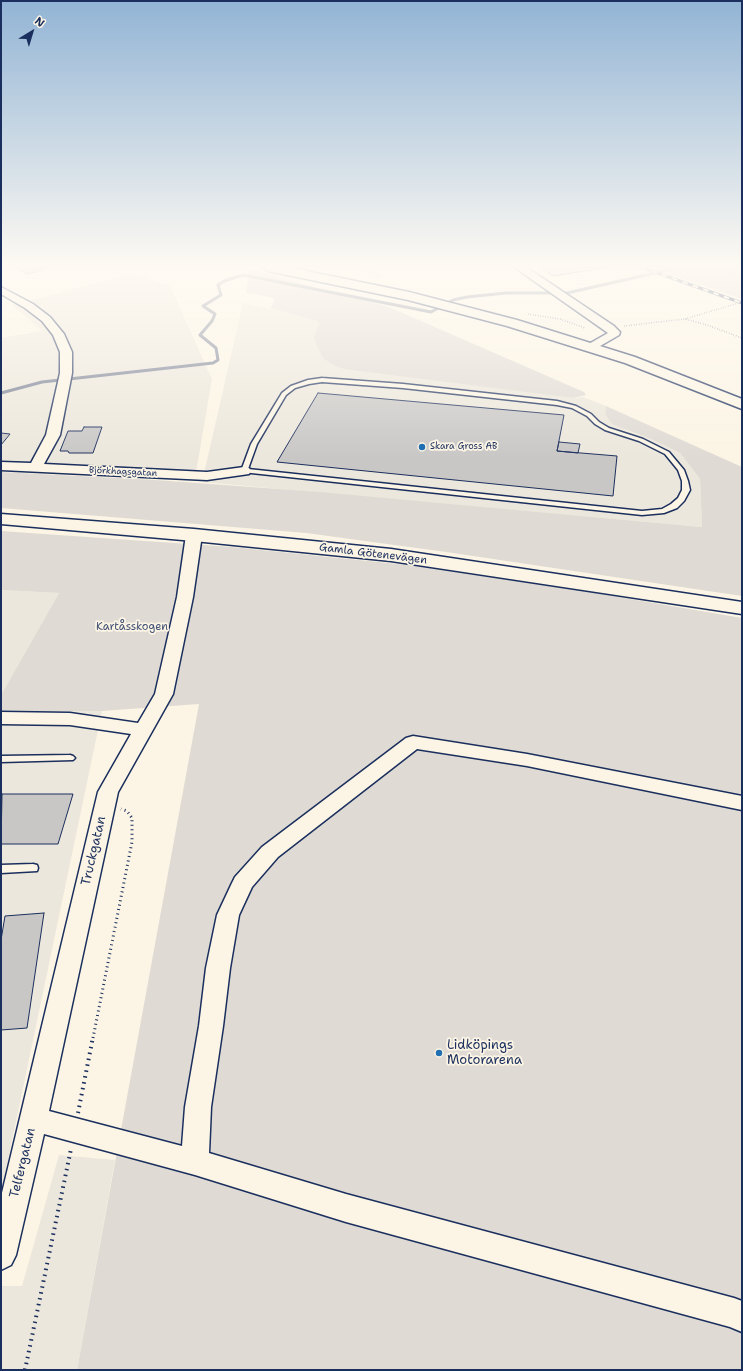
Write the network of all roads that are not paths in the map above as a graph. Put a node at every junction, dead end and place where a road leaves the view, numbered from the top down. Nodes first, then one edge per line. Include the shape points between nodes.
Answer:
1 (56, 331) edge
2 (540, 331) edge
3 (607, 331) edge
4 (591, 347) junction
5 (742, 404) edge
6 (1, 466) edge
7 (35, 468) junction
8 (244, 471) junction
9 (1, 519) edge
10 (194, 535) junction
11 (742, 608) edge
12 (1, 718) edge
13 (143, 730) junction
14 (70, 758) dead end
15 (1, 759) edge
16 (742, 803) edge
17 (33, 868) dead end
18 (1, 869) edge
19 (34, 1119) junction
20 (195, 1162) junction
21 (1, 1255) edge
22 (742, 1317) edge

1 - 7 street via 66,352 66,373 53,435
2 - 4 street
3 - 4 street via 610,333
4 - 5 street via 659,370
6 - 7 street, Björkhagsgatan
7 - 8 street, Björkhagsgatan via 208,476
8 - 8 lane via 642,513 664,511 674,506 686,490 681,470 667,453 641,440 606,429 574,407 557,403 335,380 308,382 284,394 254,444
9 - 10 street, Gamla Götenevägen
10 - 11 street, Gamla Götenevägen via 399,556
10 - 13 street, Truckgatan via 185,597 164,694
12 - 13 street via 70,719
13 - 19 street, Truckgatan via 108,792
14 - 15 lane
16 - 20 street via 527,760 413,742 270,852 243,883 228,915 220,960 198,1107
17 - 18 lane
19 - 20 street
19 - 21 street, Telfergatan
20 - 22 street via 346,1208

